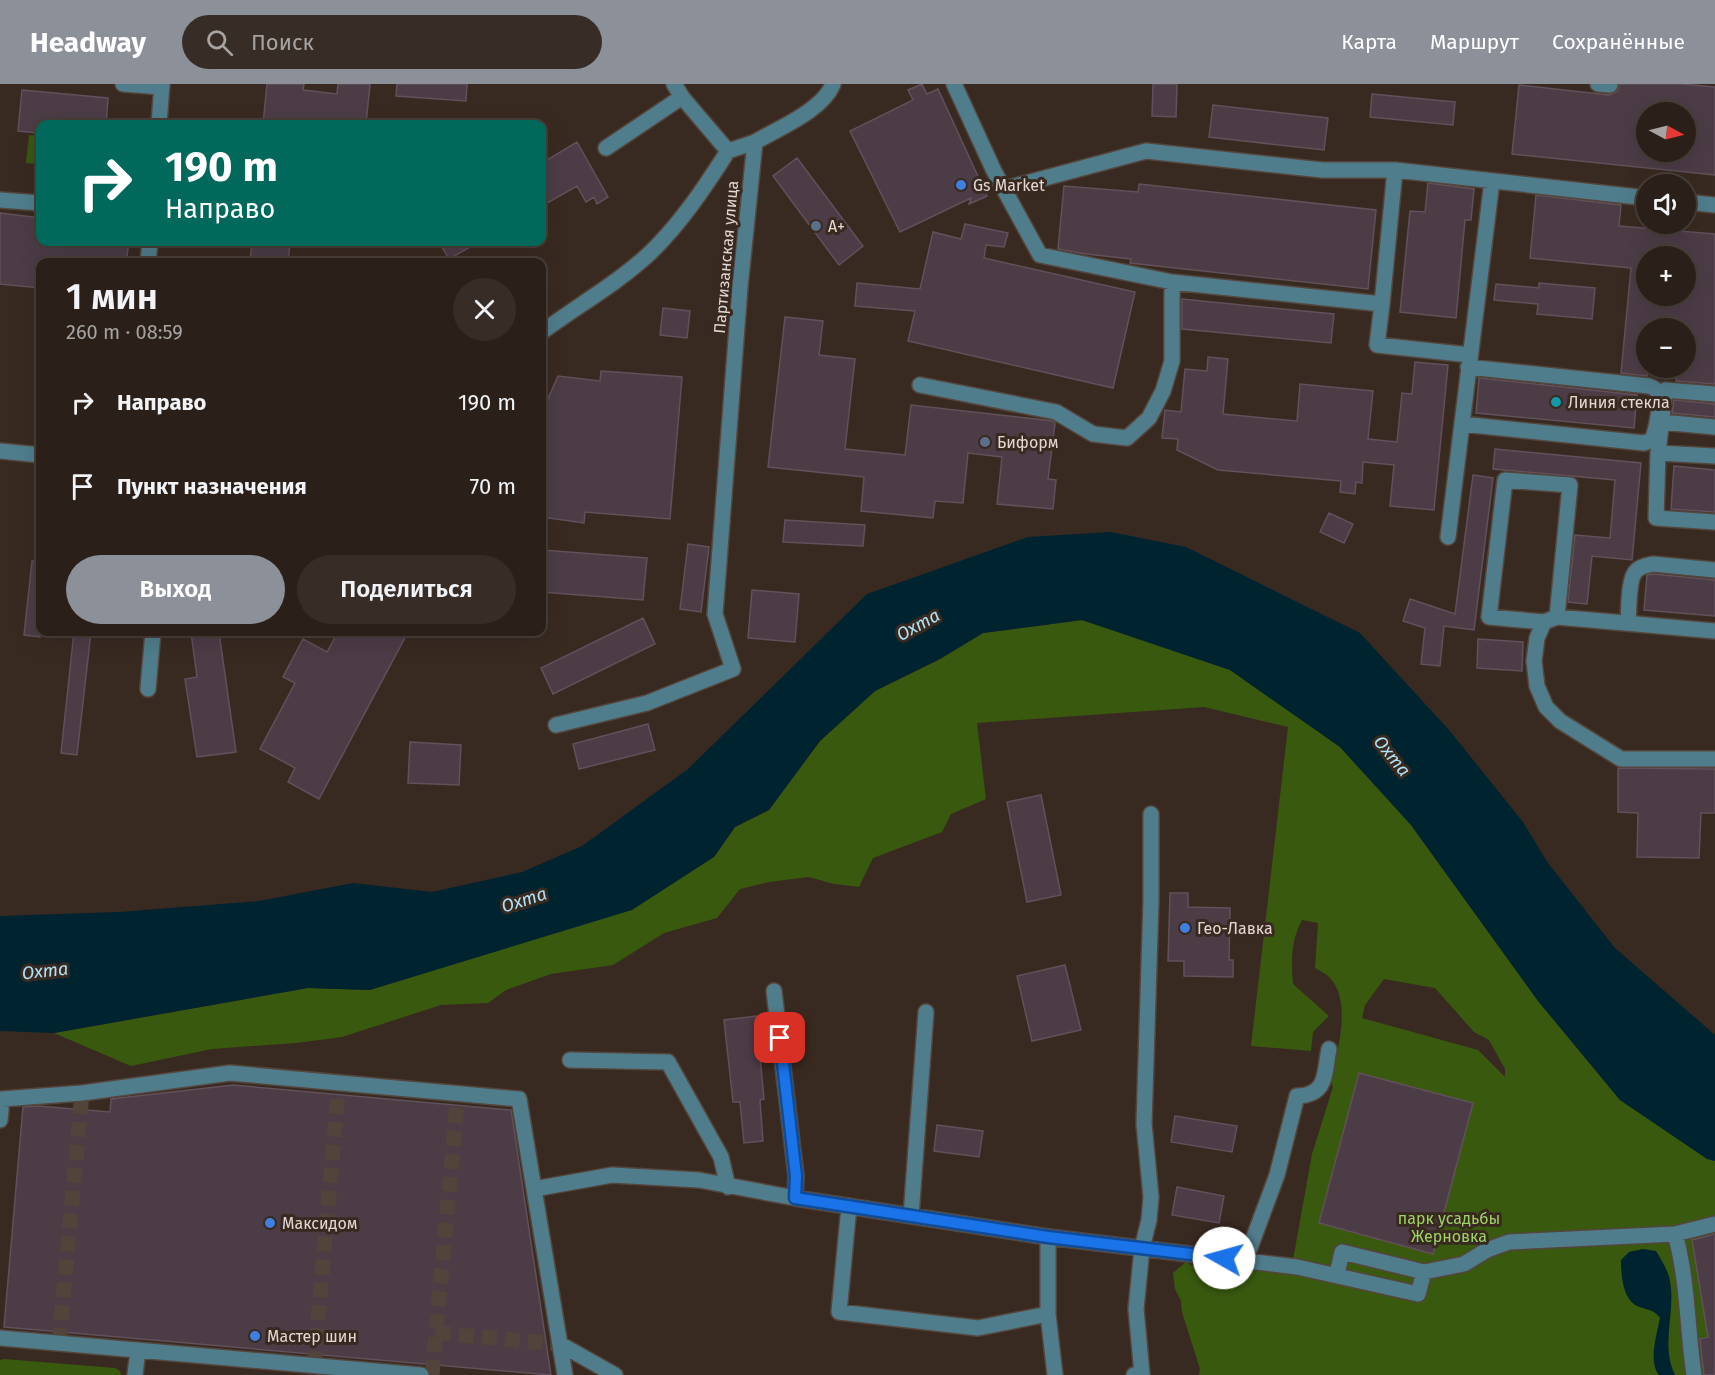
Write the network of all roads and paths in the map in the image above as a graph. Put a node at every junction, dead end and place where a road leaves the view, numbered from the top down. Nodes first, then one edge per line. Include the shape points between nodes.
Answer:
1 (123, 84) edge
2 (833, 84) edge
3 (954, 84) edge
4 (162, 86) edge
5 (678, 90) edge
6 (159, 120) edge
7 (755, 142) junction
8 (606, 148) dead end
9 (728, 151) junction
10 (1395, 170) junction
11 (1492, 181) junction
12 (1004, 189) junction
13 (1636, 197) edge
14 (0, 200) edge
15 (36, 203) edge
16 (1696, 203) edge
17 (1715, 205) edge
18 (1172, 282) junction
19 (1382, 304) junction
20 (546, 329) edge
21 (1469, 361) junction
22 (920, 385) dead end
23 (1715, 394) edge
24 (1661, 422) junction
25 (1462, 424) junction
26 (1715, 427) edge
27 (0, 451) edge
28 (1658, 453) junction
29 (36, 455) edge
30 (1715, 456) edge
31 (1715, 522) edge
32 (1448, 537) dead end
33 (1715, 570) edge
34 (1550, 619) junction
35 (1628, 623) junction
36 (1715, 631) edge
37 (153, 636) edge
38 (148, 689) dead end
39 (556, 725) dead end
40 (1715, 759) edge
41 (1151, 814) dead end
42 (774, 991) dead end
43 (926, 1012) dead end
44 (1329, 1049) dead end
45 (570, 1060) dead end
46 (0, 1120) edge
47 (728, 1187) junction
48 (534, 1189) junction
49 (795, 1198) junction
50 (849, 1206) junction
51 (910, 1216) junction
52 (1715, 1224) edge
53 (1675, 1234) junction
54 (1048, 1237) junction
55 (1142, 1248) junction
56 (1245, 1261) junction
57 (1424, 1272) junction
58 (1336, 1274) junction
59 (1048, 1314) junction
60 (0, 1338) edge
61 (560, 1344) junction
62 (138, 1350) junction
63 (135, 1375) edge
64 (422, 1375) edge
65 (565, 1375) edge
66 (615, 1375) edge
67 (1055, 1375) edge
68 (1134, 1375) edge
69 (1694, 1375) edge

1 - 4 street
2 - 7 street via 829,94 810,110
3 - 12 street
4 - 6 street
5 - 8 street
5 - 9 street
7 - 9 street
7 - 39 street, Партизанская улица via 715,614 733,669 647,703
9 - 20 street via 671,231 648,254
10 - 11 street
10 - 12 street via 1322,170 1146,151
10 - 19 street
11 - 13 street
11 - 21 street
12 - 18 street via 1040,255
14 - 15 street
16 - 17 street
18 - 19 street
18 - 22 street via 1172,361 1149,418 1127,438 1094,435 1056,412
19 - 21 street via 1377,345
21 - 25 street
21 - 25 street via 1649,386 1659,396 1656,432 1652,440 1644,443
23 - 24 street via 1665,390
24 - 26 street
24 - 28 street
25 - 32 street
27 - 29 street
28 - 30 street
28 - 31 street via 1656,518
33 - 35 street via 1644,565 1635,571 1631,581
34 - 34 street via 1570,485 1505,480 1489,617
34 - 35 street
34 - 40 street via 1537,638 1534,662 1537,686 1546,707 1560,722 1621,759
35 - 36 street
37 - 38 street
41 - 55 street via 1144,1124 1151,1197
42 - 49 street via 796,1176
43 - 51 street
44 - 56 street via 1318,1091 1298,1095 1277,1175
45 - 47 street via 668,1062 721,1157
46 - 48 street via 2,1099 82,1093 230,1073 519,1099
47 - 48 street via 699,1180 612,1174
47 - 49 street
48 - 61 street
49 - 50 street
50 - 51 street
50 - 59 street via 839,1312 978,1328
51 - 54 street
52 - 53 street
53 - 57 street via 1509,1242 1464,1264
53 - 69 street via 1685,1278
54 - 55 street
54 - 59 street
55 - 56 street
55 - 68 street via 1136,1309 1142,1374
56 - 58 street
57 - 58 street via 1342,1252
57 - 58 street via 1418,1294
59 - 67 street
60 - 62 street
61 - 65 street
61 - 66 street
62 - 63 street
62 - 64 street

